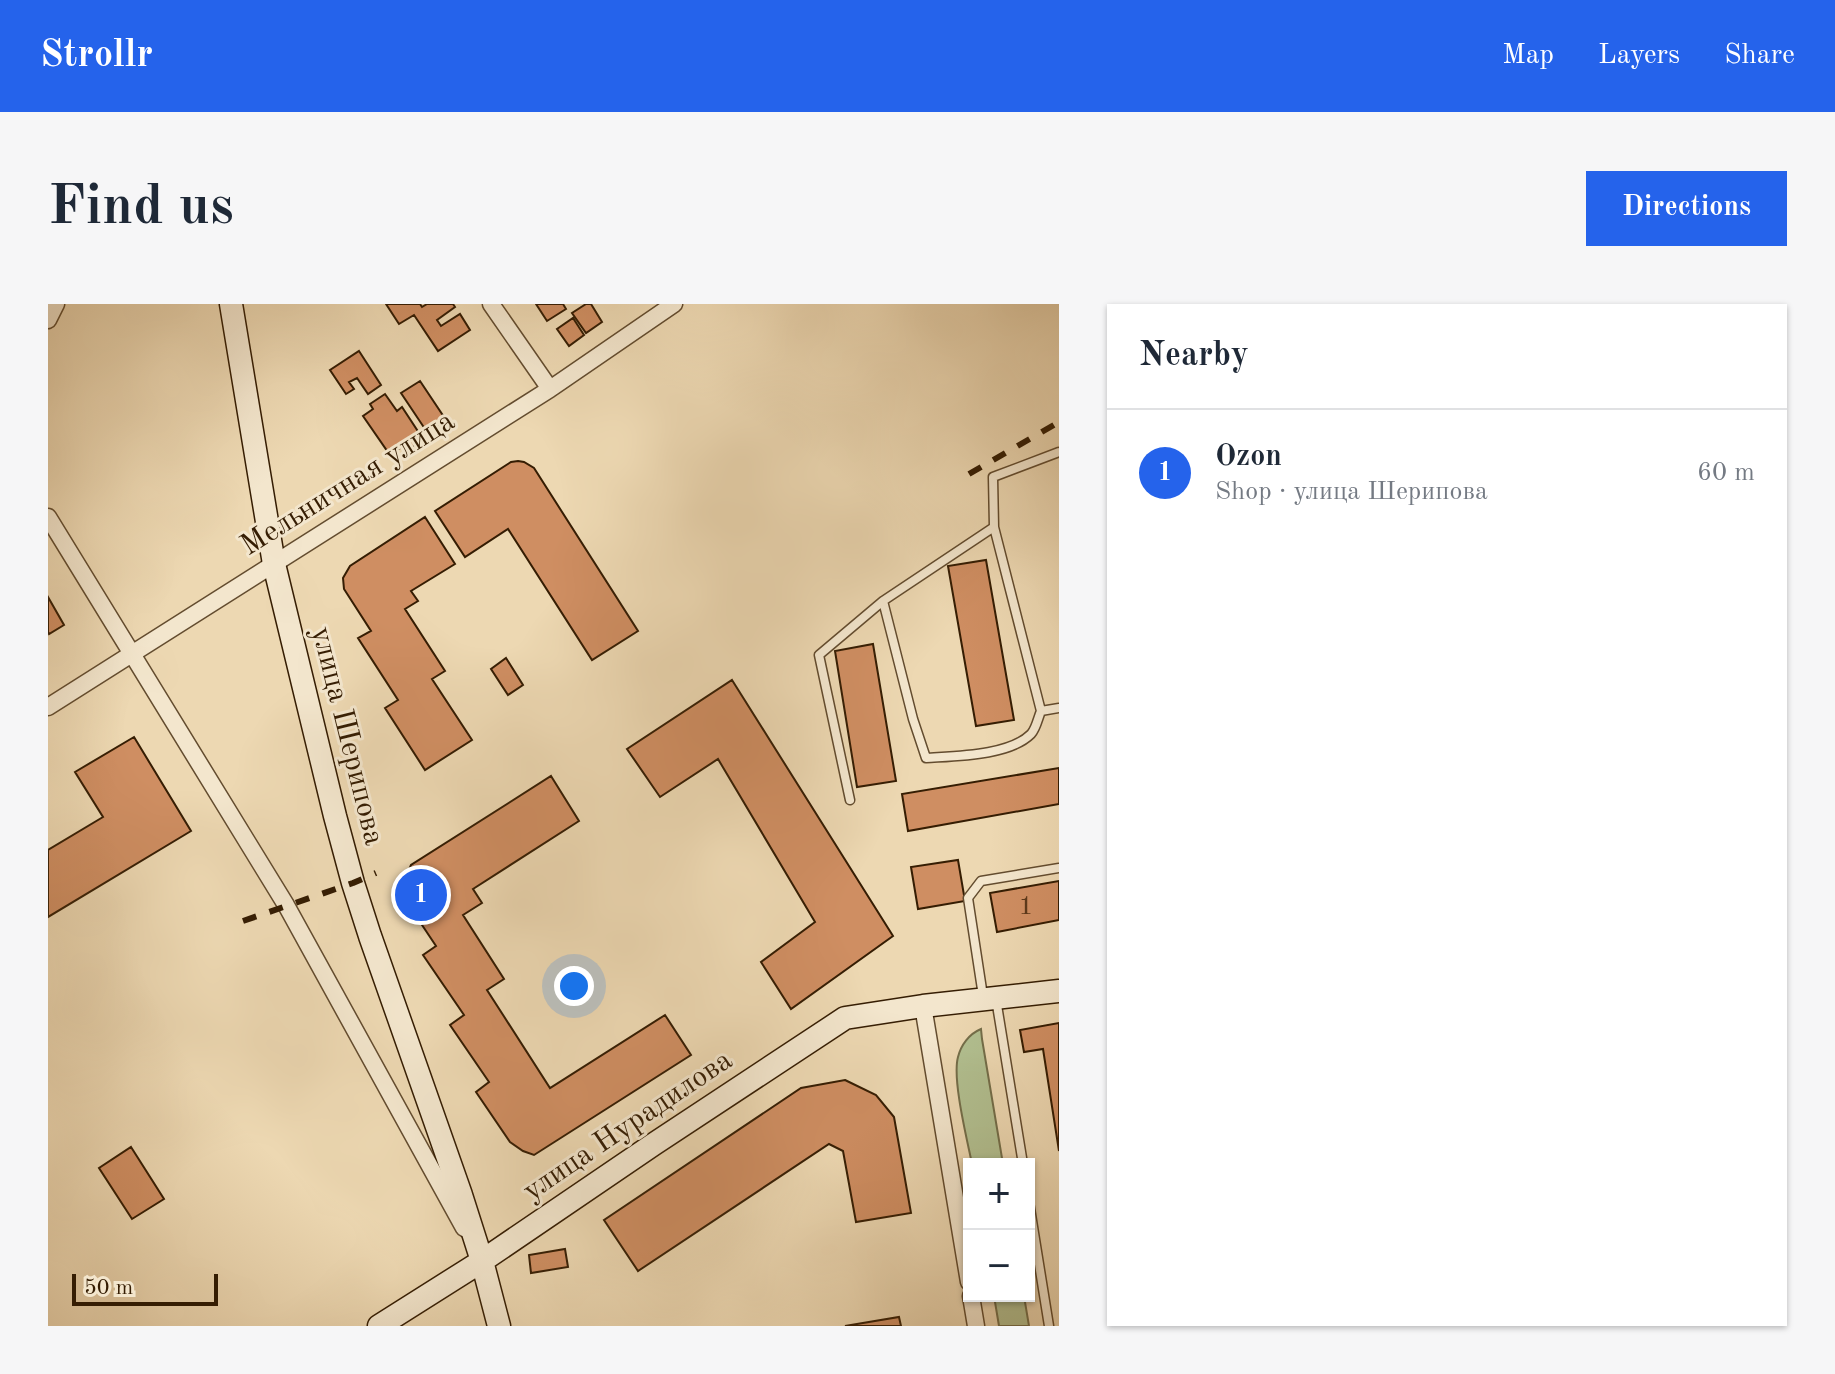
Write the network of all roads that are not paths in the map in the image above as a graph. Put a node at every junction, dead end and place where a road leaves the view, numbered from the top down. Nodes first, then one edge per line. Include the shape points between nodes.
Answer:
1 (56, 304) edge
2 (231, 304) edge
3 (491, 304) edge
4 (674, 304) edge
5 (48, 320) edge
6 (550, 389) junction
7 (1059, 452) edge
8 (48, 517) edge
9 (994, 527) junction
10 (274, 564) junction
11 (883, 601) junction
12 (131, 653) junction
13 (48, 707) edge
14 (1059, 708) edge
15 (1041, 711) junction
16 (850, 800) dead end
17 (1059, 868) edge
18 (1059, 991) edge
19 (990, 999) junction
20 (923, 1006) junction
21 (1022, 1158) edge
22 (1034, 1230) edge
23 (963, 1246) edge
24 (482, 1261) junction
25 (972, 1302) edge
26 (379, 1326) edge
27 (499, 1326) edge
28 (976, 1326) edge
29 (1049, 1326) edge

1 - 5 street
2 - 10 main road, улица Шерипова
3 - 6 street
4 - 6 street, Мельничная улица
6 - 10 street, Мельничная улица
7 - 9 lane via 993,477
8 - 12 street, улица Шерипова
9 - 11 lane
9 - 15 lane
10 - 12 street, Мельничная улица
10 - 24 main road, улица Шерипова via 353,883
11 - 15 lane via 926,758 1006,749 1033,733
11 - 16 lane via 819,655
12 - 13 street, Мельничная улица
12 - 24 street, улица Шерипова via 286,905
14 - 15 lane
17 - 19 lane via 981,881 968,898
18 - 19 main road, улица Нурадилова
19 - 20 main road, улица Нурадилова
19 - 21 lane
20 - 23 street
20 - 24 main road, улица Нурадилова via 845,1018
22 - 29 lane
24 - 26 main road, улица Нурадилова
24 - 27 main road, улица Шерипова
25 - 28 street

